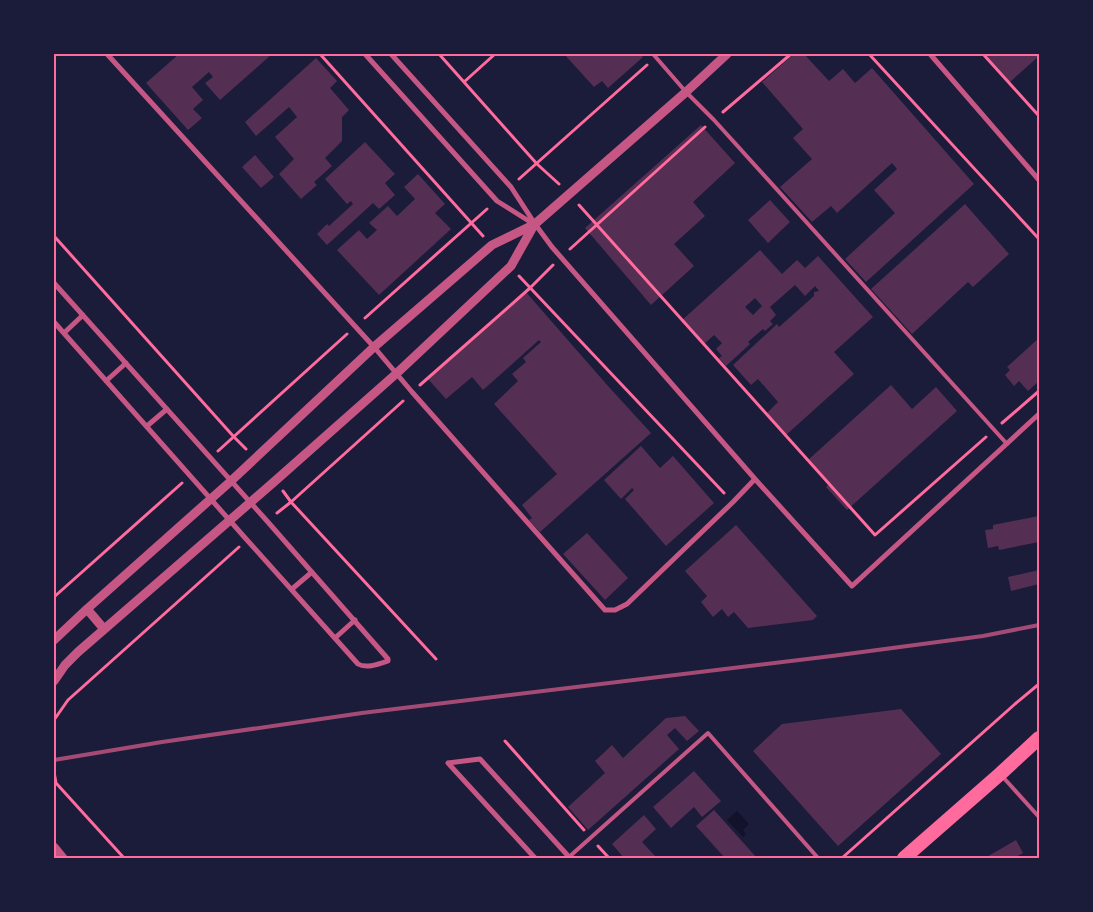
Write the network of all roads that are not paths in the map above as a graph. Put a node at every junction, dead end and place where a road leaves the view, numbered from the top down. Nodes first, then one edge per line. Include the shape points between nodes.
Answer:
1 (107, 54) edge
2 (365, 54) edge
3 (391, 54) edge
4 (727, 54) edge
5 (930, 54) edge
6 (654, 55) edge
7 (686, 92) junction
8 (1039, 180) edge
9 (535, 224) junction
10 (54, 283) edge
11 (83, 315) junction
12 (54, 322) edge
13 (64, 333) junction
14 (374, 347) junction
15 (126, 363) junction
16 (397, 373) junction
17 (106, 381) junction
18 (167, 409) junction
19 (1039, 414) edge
20 (147, 426) junction
21 (1007, 444) junction
22 (755, 479) junction
23 (231, 481) junction
24 (211, 499) junction
25 (250, 503) junction
26 (230, 521) junction
27 (312, 572) junction
28 (292, 589) junction
29 (87, 609) junction
30 (355, 620) junction
31 (104, 629) junction
32 (336, 638) junction
33 (54, 640) edge
34 (54, 681) edge
35 (1039, 738) edge
36 (1000, 774) junction
37 (1039, 817) edge
38 (534, 858) edge
39 (568, 858) edge
40 (818, 858) edge
41 (904, 858) edge

1 - 14 street
2 - 9 street via 497,201
3 - 9 street via 511,187
4 - 7 street
5 - 8 street
6 - 7 lane
7 - 9 street
7 - 21 lane
9 - 14 street via 492,245
9 - 16 street via 511,266
9 - 22 street
10 - 11 street
11 - 13 street
11 - 15 street
12 - 13 street
13 - 17 street
14 - 16 street
14 - 23 street
15 - 17 street
15 - 18 street
16 - 22 street via 605,610 615,610 627,604
16 - 25 street
17 - 20 street
18 - 20 street
18 - 23 street
19 - 21 street
20 - 24 street
21 - 22 street via 852,586
23 - 24 street
23 - 25 street
24 - 26 street
24 - 29 street
25 - 26 street
25 - 27 street
26 - 28 street
26 - 31 street
27 - 28 street
27 - 30 street
28 - 32 street
29 - 31 street
29 - 33 street
30 - 32 street
30 - 32 street via 388,661 361,666
31 - 34 street via 65,665
35 - 36 highway
36 - 37 lane
36 - 41 highway
38 - 39 street via 448,763 480,759
39 - 40 lane via 708,733

